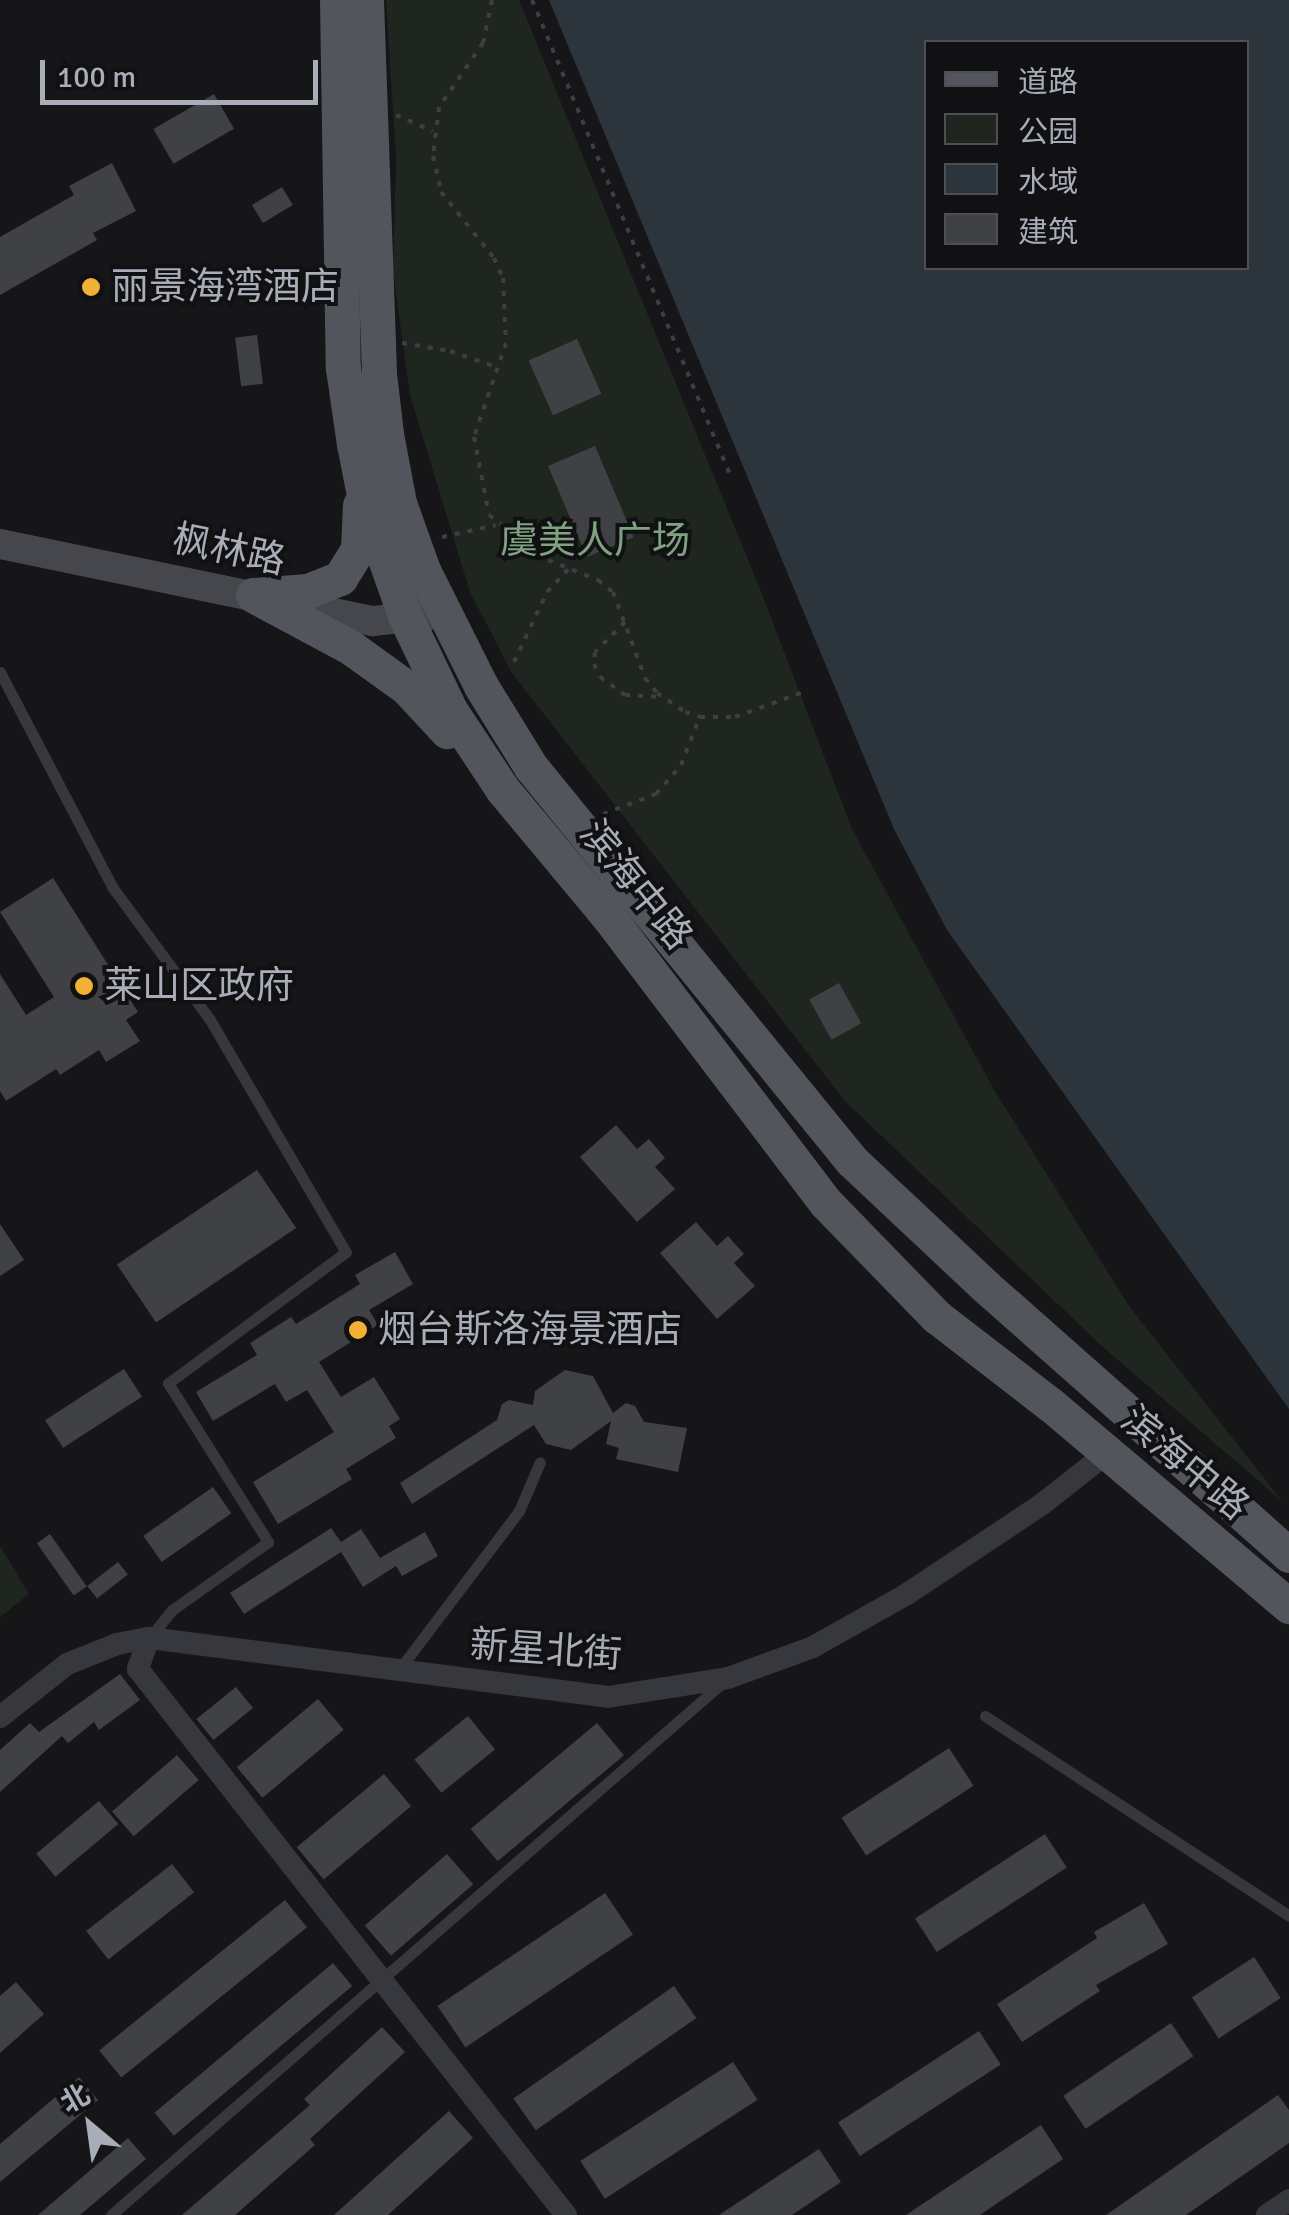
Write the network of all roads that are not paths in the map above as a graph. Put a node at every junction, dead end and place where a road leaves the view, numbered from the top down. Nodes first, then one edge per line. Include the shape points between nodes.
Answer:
1 (337, 0) edge
2 (366, 0) edge
3 (354, 444) junction
4 (0, 544) edge
5 (253, 595) junction
6 (442, 614) junction
7 (406, 618) junction
8 (0, 672) edge
9 (503, 790) junction
10 (1106, 1453) junction
11 (540, 1462) dead end
12 (1289, 1555) edge
13 (1289, 1606) edge
14 (149, 1638) junction
15 (398, 1672) junction
16 (728, 1678) junction
17 (985, 1716) dead end
18 (0, 1717) edge
19 (1289, 1916) edge
20 (379, 1982) junction
21 (1289, 2200) edge
22 (111, 2215) edge
23 (566, 2215) edge
24 (1267, 2215) edge

1 - 3 main road, 滨海中路 via 344,368
2 - 6 main road, 滨海中路 via 379,374 400,503
3 - 5 main road via 361,511 350,567 308,591
3 - 7 main road, 滨海中路 via 366,504
4 - 5 street, 枫林路
5 - 7 street, 枫林路 via 373,622
5 - 9 main road via 407,688
6 - 7 street, 枫林路
6 - 12 main road, 滨海中路 via 531,767 852,1161
7 - 9 main road, 滨海中路 via 450,710
8 - 14 lane via 113,888 209,1018 346,1252 168,1383 268,1542 172,1610
9 - 10 main road, 滨海中路 via 826,1202 936,1317
10 - 13 main road, 滨海中路
10 - 16 street, 新星北街 via 907,1594 813,1647
11 - 15 lane via 519,1511
14 - 15 street, 新星北街
14 - 18 street, 新星北街 via 67,1664
14 - 20 street via 138,1669
15 - 16 street, 新星北街 via 608,1697
16 - 20 lane
17 - 19 lane
20 - 22 lane
20 - 23 street
21 - 24 street

